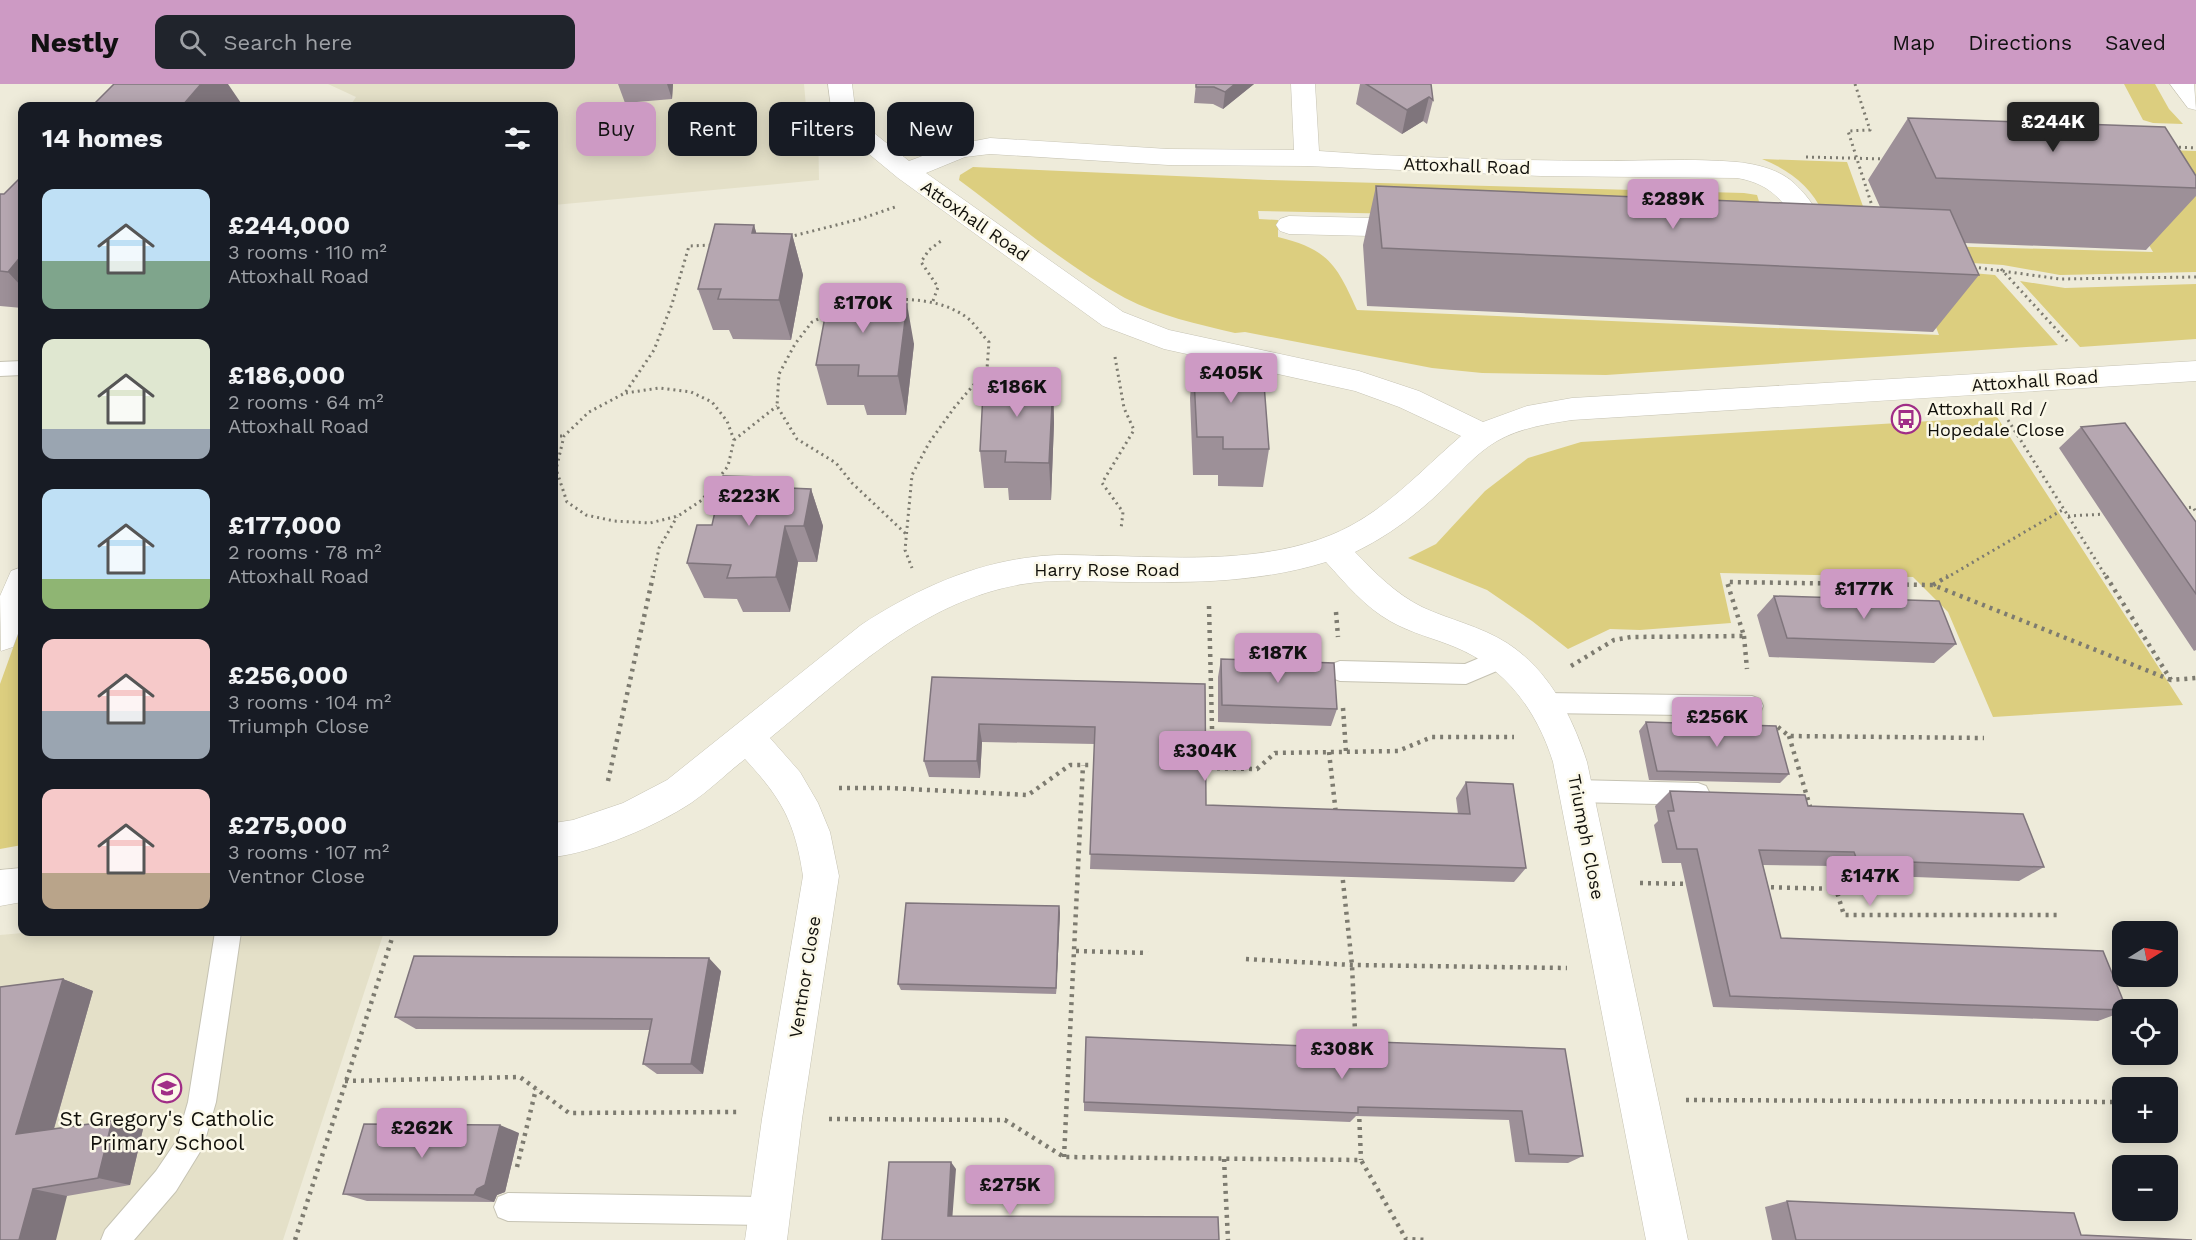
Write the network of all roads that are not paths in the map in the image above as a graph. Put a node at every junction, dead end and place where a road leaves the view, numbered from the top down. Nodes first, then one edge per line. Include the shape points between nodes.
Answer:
1 (840, 84) edge
2 (1303, 84) edge
3 (2182, 84) edge
4 (2196, 103) edge
5 (1306, 158) junction
6 (918, 180) junction
7 (1289, 225) dead end
8 (1430, 229) edge
9 (1758, 238) edge
10 (18, 368) edge
11 (0, 369) edge
12 (2196, 371) edge
13 (1484, 435) junction
14 (1332, 548) junction
15 (18, 591) edge
16 (0, 638) edge
17 (1503, 658) junction
18 (1340, 671) dead end
19 (1540, 694) junction
20 (1752, 706) road end
21 (746, 737) junction
22 (1576, 791) junction
23 (1715, 795) edge
24 (558, 839) edge
25 (18, 886) edge
26 (0, 888) edge
27 (227, 936) edge
28 (508, 1207) dead end
29 (768, 1226) edge
30 (115, 1240) edge
31 (1667, 1240) edge

1 - 6 street via 843,108 855,130
2 - 5 street
3 - 4 street
5 - 6 street, Attoxhall Road via 1168,157 990,146 946,154
5 - 9 street, Attoxhall Road via 1517,167 1737,170 1766,175 1789,190 1802,210 1800,228 1782,236
6 - 13 street, Attoxhall Road via 1113,319 1164,339 1359,381 1409,399
7 - 8 street
10 - 11 lane
12 - 13 street, Attoxhall Road via 1572,409 1527,417
13 - 14 street, Harry Rose Road via 1383,522
14 - 17 street, Triumph Close via 1377,596 1404,614 1479,643
14 - 21 street, Harry Rose Road via 1286,561 1208,569 1022,571 961,587 904,613
15 - 16 street
17 - 18 lane via 1466,674
17 - 19 street, Triumph Close
19 - 20 lane
19 - 22 street, Triumph Close via 1564,740
21 - 24 street, Harry Rose Road via 679,791 633,816
21 - 29 street, Ventnor Close via 787,779 805,810 818,847 821,876
22 - 23 lane
22 - 31 street, Triumph Close
25 - 26 street
27 - 30 lane via 202,1102 189,1147 166,1181
28 - 29 lane

